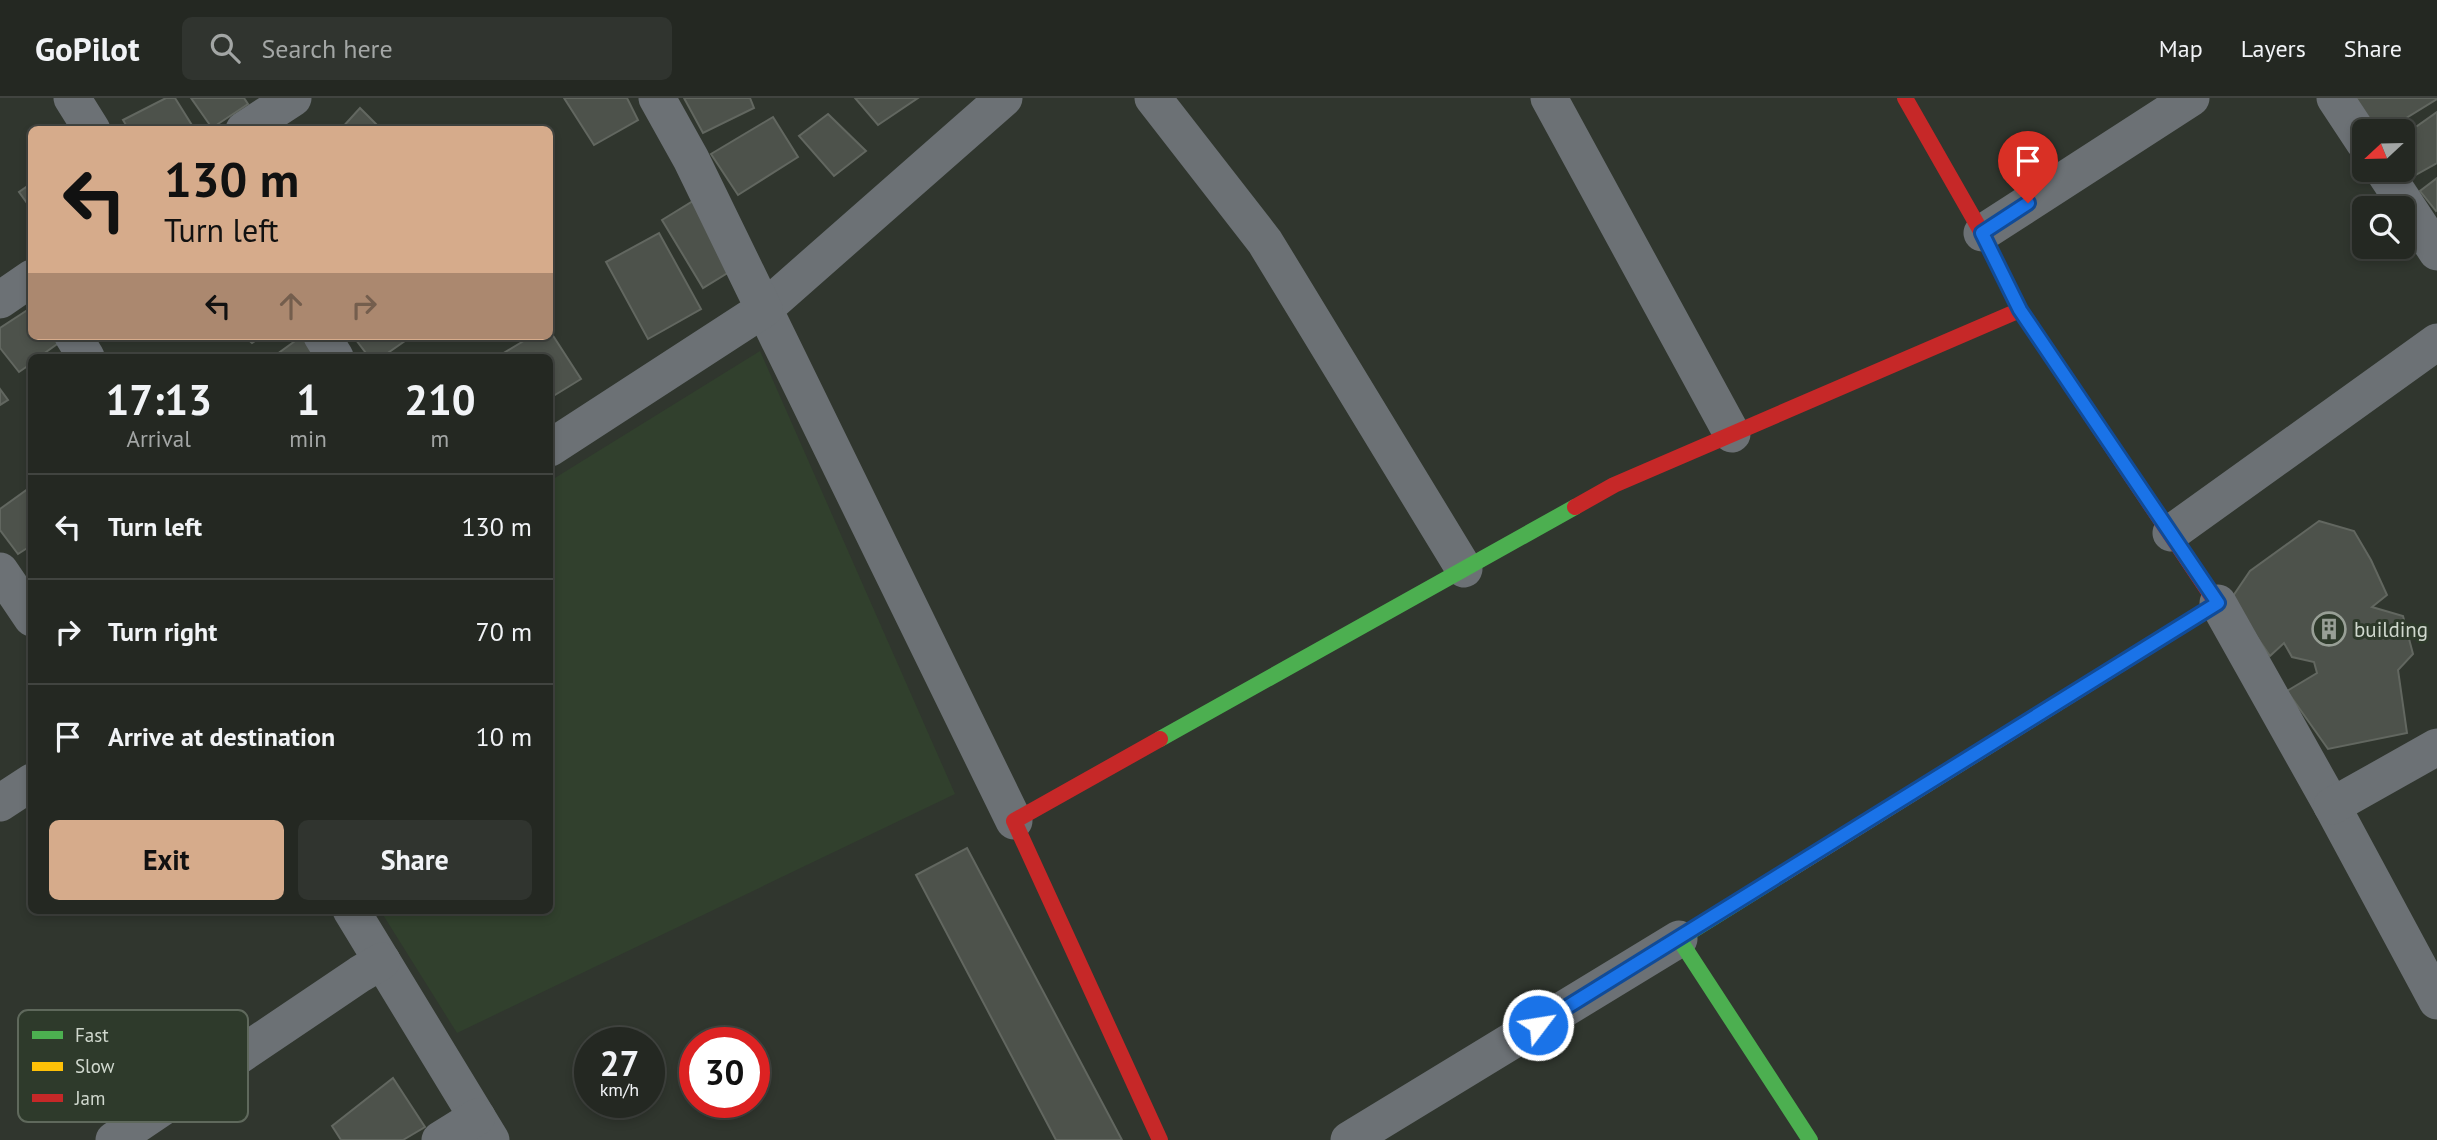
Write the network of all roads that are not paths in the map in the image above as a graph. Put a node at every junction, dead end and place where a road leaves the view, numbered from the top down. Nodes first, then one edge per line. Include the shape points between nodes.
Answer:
1 (72, 98) edge
2 (293, 98) edge
3 (657, 98) edge
4 (1004, 98) edge
5 (1153, 98) edge
6 (1549, 98) edge
7 (1905, 98) edge
8 (2191, 98) edge
9 (2335, 98) edge
10 (2352, 124) edge
11 (90, 126) edge
12 (250, 126) edge
13 (2390, 182) edge
14 (1982, 233) junction
15 (2437, 251) edge
16 (28, 281) edge
17 (0, 300) edge
18 (764, 309) junction
19 (2020, 310) junction
20 (2437, 342) edge
21 (1732, 434) junction
22 (553, 446) edge
23 (2171, 533) junction
24 (1464, 569) junction
25 (0, 571) edge
26 (2218, 603) junction
27 (28, 612) edge
28 (2437, 747) edge
29 (28, 785) edge
30 (0, 803) edge
31 (2332, 806) junction
32 (1014, 821) junction
33 (353, 914) edge
34 (1679, 939) junction
35 (382, 961) junction
36 (2437, 1001) edge
37 (248, 1050) edge
38 (141, 1122) edge
39 (484, 1128) edge
40 (114, 1140) edge
41 (440, 1140) edge
42 (1160, 1140) edge
43 (1349, 1140) edge
44 (1810, 1140) edge

1 - 11 street
2 - 12 street
3 - 18 street
4 - 18 street
5 - 24 street via 1265,242
6 - 21 street
7 - 14 street
8 - 14 street
9 - 10 street
13 - 15 street
14 - 19 street
16 - 17 street
18 - 22 street
18 - 32 street
19 - 21 street
19 - 23 street
20 - 23 street
21 - 24 street via 1614,485
23 - 26 street
24 - 32 street
25 - 27 street
26 - 31 street
26 - 34 street
28 - 31 street
29 - 30 street
31 - 36 street
32 - 42 street
33 - 35 street
34 - 43 street
34 - 44 street
35 - 37 street
35 - 39 street
38 - 40 street
39 - 41 street

